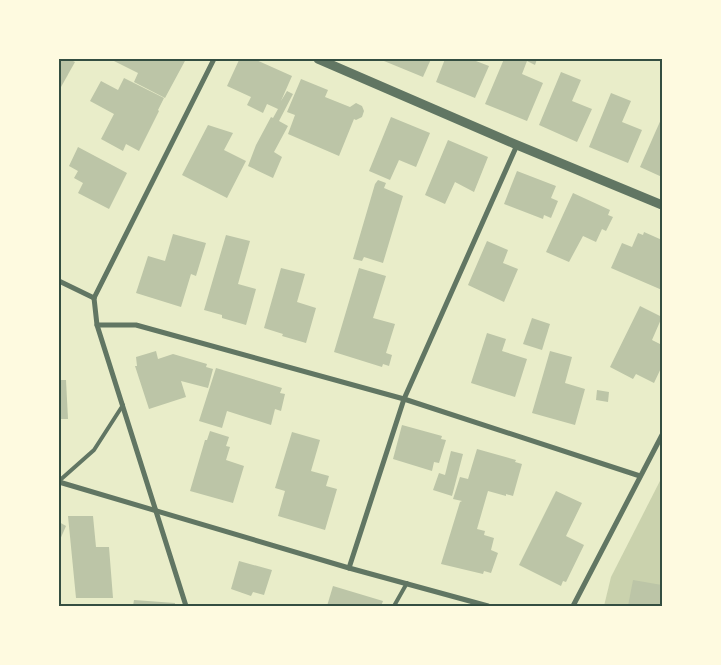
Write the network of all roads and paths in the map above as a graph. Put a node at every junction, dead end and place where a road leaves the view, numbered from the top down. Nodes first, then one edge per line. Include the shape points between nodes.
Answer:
1 (214, 59) edge
2 (318, 59) edge
3 (518, 145) junction
4 (662, 205) edge
5 (59, 281) edge
6 (94, 298) junction
7 (97, 325) junction
8 (404, 399) junction
9 (123, 405) junction
10 (662, 435) edge
11 (640, 476) junction
12 (59, 482) edge
13 (158, 512) junction
14 (348, 568) junction
15 (406, 583) junction
16 (186, 606) edge
17 (394, 606) edge
18 (488, 606) edge
19 (573, 606) edge

1 - 6 street
2 - 3 street
3 - 4 street
3 - 8 street
5 - 6 street
6 - 7 street
7 - 8 street via 136,325
7 - 9 street
8 - 11 street
8 - 14 street
9 - 12 lane via 94,450
9 - 13 street
10 - 11 street
11 - 19 street
12 - 13 street
13 - 14 street
13 - 16 street
14 - 15 street
15 - 17 lane
15 - 18 street

